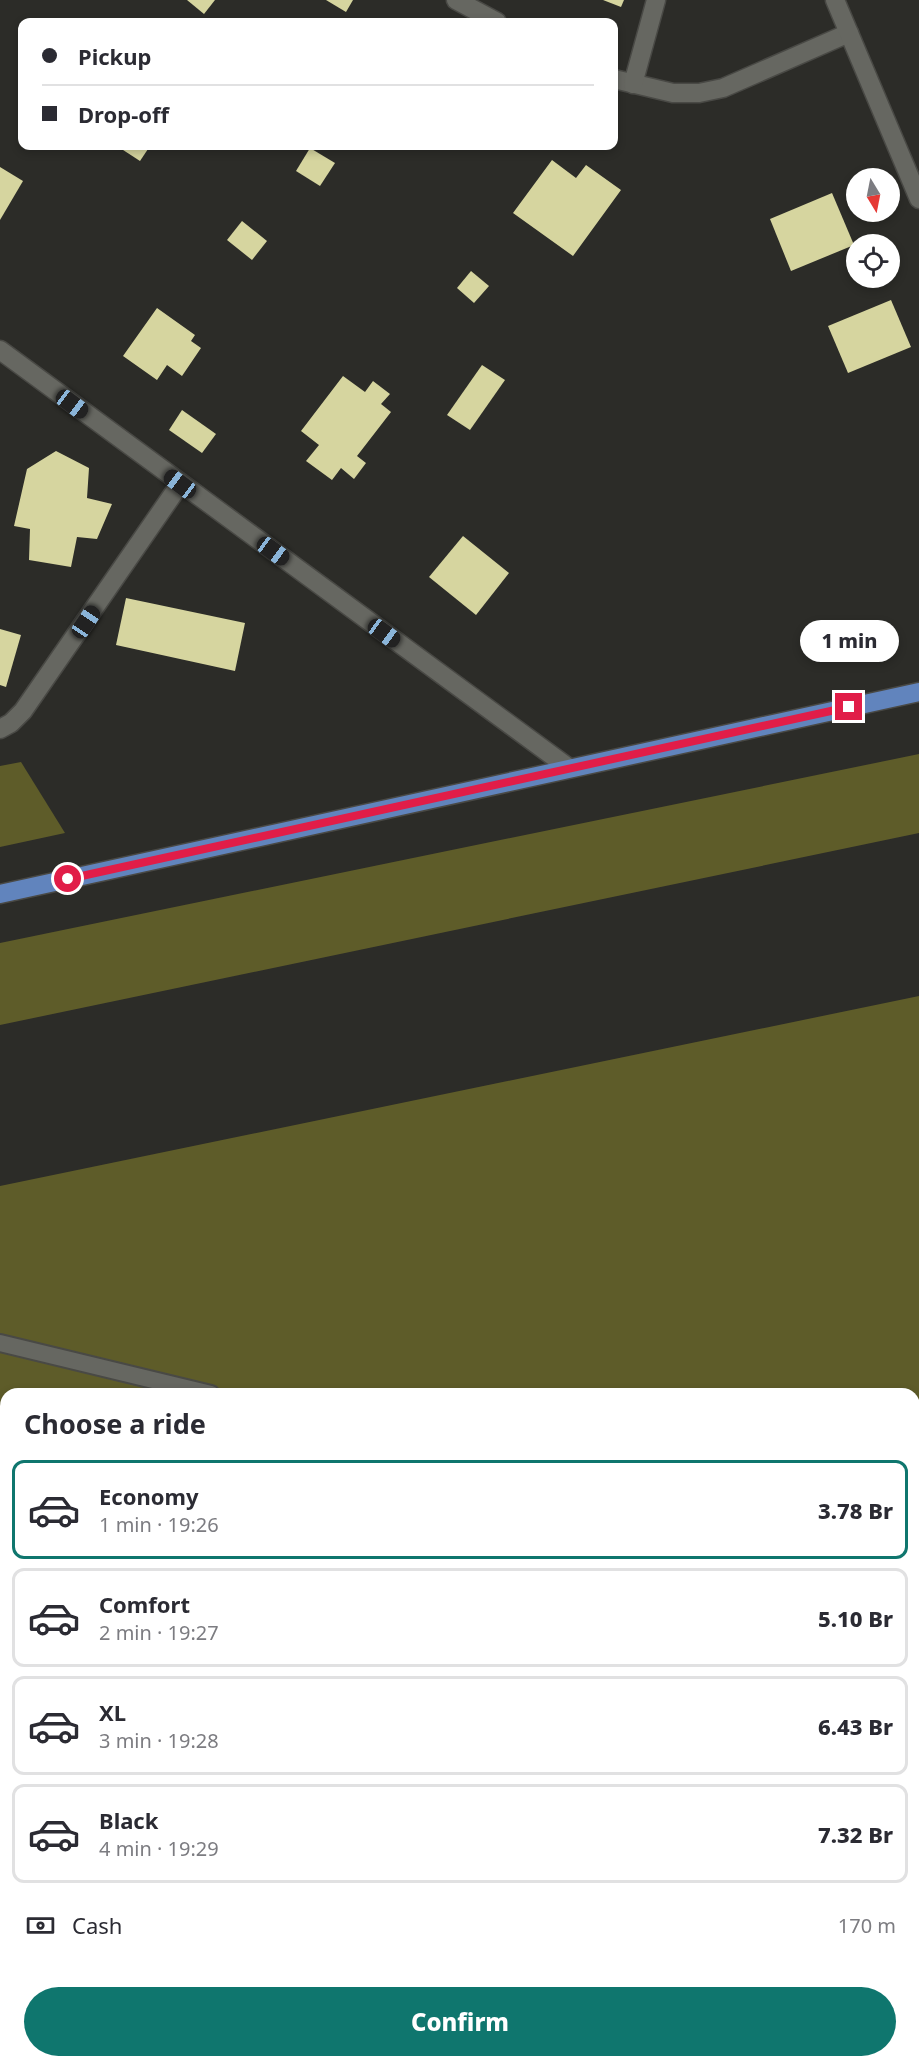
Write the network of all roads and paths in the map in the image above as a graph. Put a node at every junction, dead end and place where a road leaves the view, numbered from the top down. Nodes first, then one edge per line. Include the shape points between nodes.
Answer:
1 (456, 0) edge
2 (656, 0) edge
3 (835, 0) edge
4 (489, 18) edge
5 (849, 33) junction
6 (618, 80) edge
7 (633, 84) junction
8 (919, 199) edge
9 (0, 350) edge
10 (180, 484) junction
11 (919, 692) edge
12 (0, 729) edge
13 (569, 768) junction
14 (0, 894) edge
15 (0, 1344) edge
16 (186, 1388) edge

1 - 4 street
2 - 7 street
3 - 5 street
5 - 7 street via 723,88 673,93
5 - 8 street
6 - 7 street
9 - 10 street
10 - 12 street via 23,711
10 - 13 street
11 - 13 main road
13 - 14 main road
15 - 16 lane

